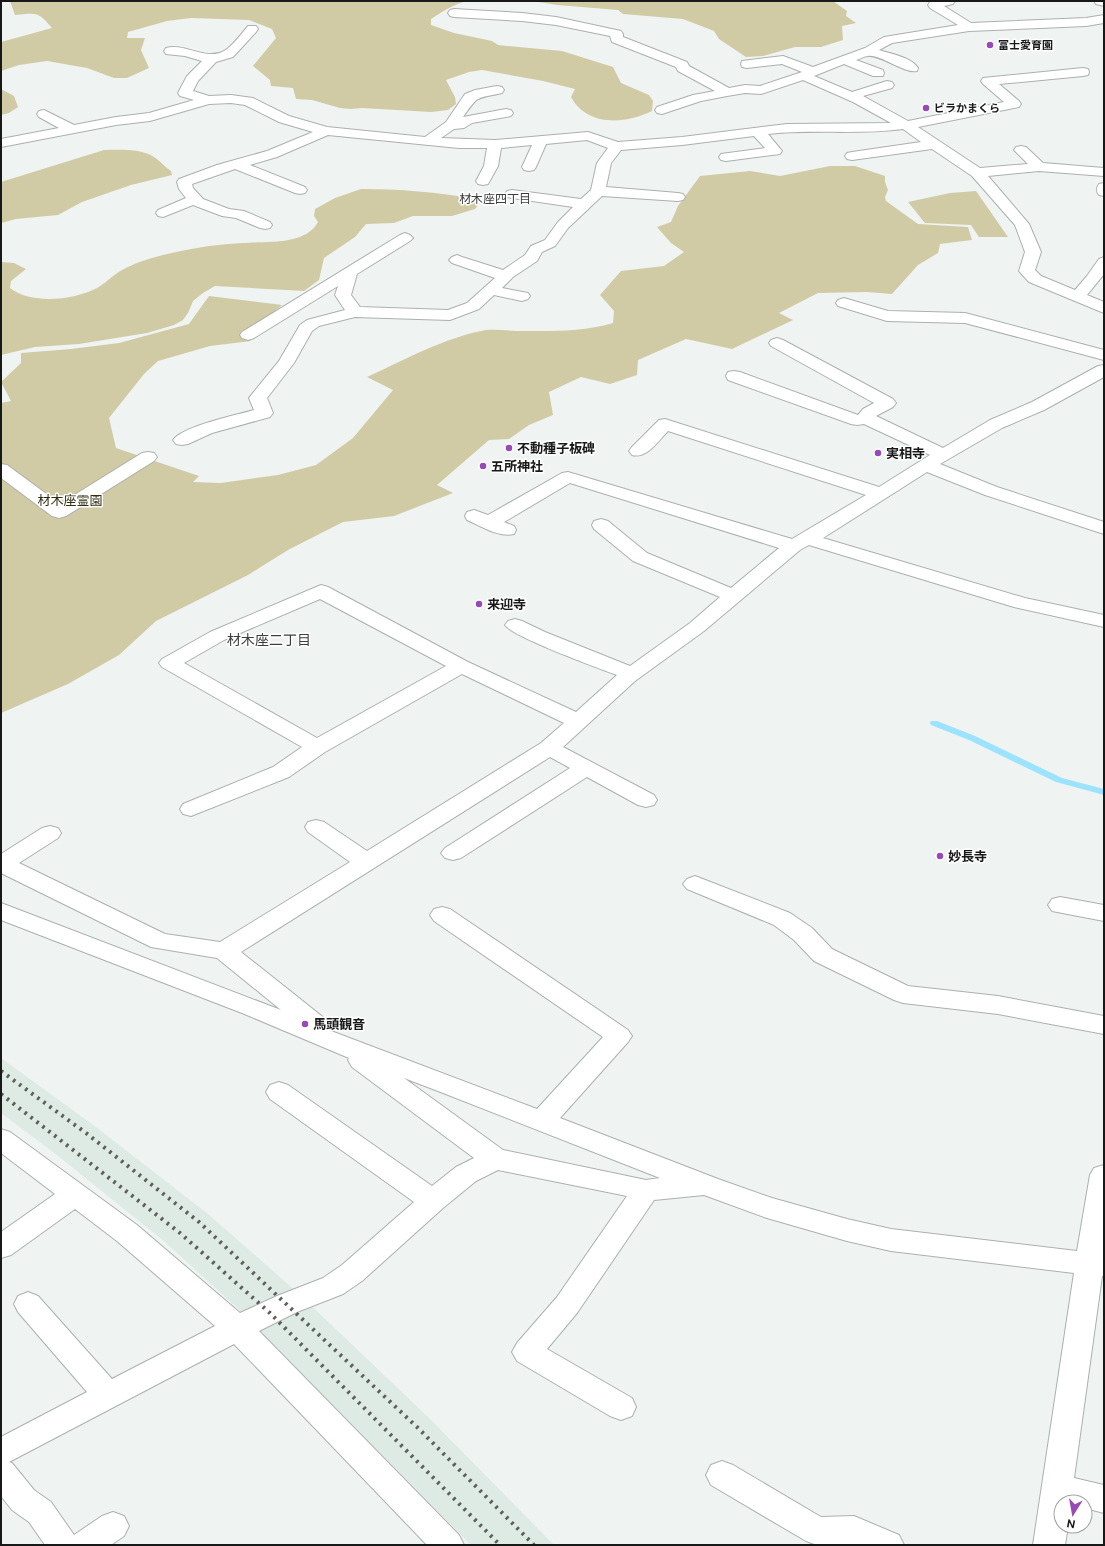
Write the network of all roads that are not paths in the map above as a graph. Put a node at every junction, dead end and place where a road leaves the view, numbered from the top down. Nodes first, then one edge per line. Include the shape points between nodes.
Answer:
1 (949, 1) edge
2 (1100, 1) edge
3 (1104, 2) edge
4 (454, 13) dead end
5 (1104, 19) edge
6 (1086, 22) junction
7 (969, 27) junction
8 (252, 29) dead end
9 (1104, 30) edge
10 (869, 50) junction
11 (170, 52) dead end
12 (211, 59) junction
13 (844, 60) junction
14 (747, 64) dead end
15 (912, 68) dead end
16 (1083, 72) dead end
17 (808, 73) junction
18 (878, 73) dead end
19 (887, 85) dead end
20 (497, 90) dead end
21 (727, 92) junction
22 (851, 96) junction
23 (208, 100) junction
24 (662, 110) dead end
25 (506, 113) dead end
26 (44, 114) dead end
27 (809, 115) dead end
28 (451, 125) junction
29 (906, 125) junction
30 (831, 128) junction
31 (72, 129) junction
32 (326, 131) junction
33 (758, 132) junction
34 (429, 140) junction
35 (541, 140) junction
36 (1, 142) edge
37 (495, 144) junction
38 (934, 144) junction
39 (617, 146) junction
40 (1020, 150) dead end
41 (852, 156) dead end
42 (726, 157) dead end
43 (236, 164) junction
44 (530, 166) dead end
45 (1039, 167) junction
46 (1104, 172) edge
47 (977, 173) junction
48 (483, 181) dead end
49 (289, 189) dead end
50 (598, 191) junction
51 (512, 194) dead end
52 (678, 197) dead end
53 (195, 199) junction
54 (585, 204) junction
55 (163, 213) dead end
56 (237, 226) dead end
57 (405, 238) dead end
58 (457, 260) dead end
59 (1104, 262) edge
60 (350, 272) junction
61 (506, 276) junction
62 (490, 290) junction
63 (522, 296) dead end
64 (1077, 297) junction
65 (844, 303) dead end
66 (1104, 308) edge
67 (355, 312) junction
68 (248, 334) dead end
69 (777, 343) dead end
70 (1104, 355) edge
71 (1104, 370) edge
72 (734, 376) dead end
73 (866, 418) junction
74 (182, 440) dead end
75 (638, 451) dead end
76 (944, 455) junction
77 (148, 457) dead end
78 (926, 465) junction
79 (1, 469) edge
80 (880, 493) junction
81 (601, 525) dead end
82 (1104, 528) edge
83 (508, 530) dead end
84 (800, 543) junction
85 (734, 596) junction
86 (1104, 621) edge
87 (515, 625) dead end
88 (461, 666) junction
89 (628, 677) junction
90 (579, 722) junction
91 (317, 747) junction
92 (549, 748) junction
93 (587, 767) junction
94 (646, 800) dead end
95 (191, 809) dead end
96 (316, 827) dead end
97 (50, 833) dead end
98 (453, 853) dead end
99 (366, 862) junction
100 (2, 864) edge
101 (695, 884) dead end
102 (1060, 905) dead end
103 (1, 911) edge
104 (1104, 913) edge
105 (442, 916) dead end
106 (224, 951) junction
107 (1104, 1025) edge
108 (342, 1046) junction
109 (279, 1092) dead end
110 (541, 1122) junction
111 (1, 1139) edge
112 (495, 1159) junction
113 (1104, 1175) edge
114 (708, 1186) junction
115 (646, 1190) junction
116 (75, 1194) junction
117 (433, 1201) junction
118 (1, 1247) edge
119 (1097, 1264) edge
120 (28, 1304) dead end
121 (237, 1328) junction
122 (108, 1396) junction
123 (620, 1407) dead end
124 (1, 1452) edge
125 (1, 1473) edge
126 (722, 1475) dead end
127 (1057, 1487) junction
128 (1104, 1498) edge
129 (113, 1526) dead end
130 (63, 1545) edge
131 (84, 1545) edge
132 (448, 1545) edge
133 (888, 1545) edge
134 (1049, 1545) edge

1 - 7 street via 934,5
2 - 3 street
4 - 21 street via 556,21 617,34 616,39 682,65 683,68
5 - 6 street
6 - 7 street
6 - 9 street
7 - 10 street via 888,40
8 - 12 street via 229,54
10 - 13 street
10 - 15 street
11 - 12 street via 186,52
12 - 23 street via 192,79 185,93
13 - 17 street
13 - 18 street
14 - 17 street via 783,60
16 - 29 street via 988,81 1020,106
17 - 21 street via 761,90
17 - 22 street
19 - 22 street
20 - 28 street via 470,97
21 - 24 street
22 - 29 street
23 - 31 street via 150,117
23 - 32 street via 248,101 284,118
25 - 28 street
26 - 31 street
27 - 30 street
28 - 34 street
29 - 30 street
29 - 38 street
30 - 33 street via 787,128
31 - 36 street
32 - 34 street
32 - 43 street via 272,154
33 - 39 street
33 - 42 street via 774,151
34 - 37 street via 459,144
35 - 37 street
35 - 39 street via 588,136
35 - 44 street
37 - 48 street via 491,166
38 - 41 street
38 - 47 street
39 - 50 street via 604,163
40 - 45 street
43 - 49 street
43 - 53 street via 184,182 186,189
45 - 46 street
45 - 47 street
47 - 64 street via 1022,224 1033,252 1027,271 1035,279
50 - 52 street
50 - 54 street
51 - 54 street
53 - 55 street
53 - 56 street via 259,223
54 - 61 street via 563,224 550,243 536,249 532,258
57 - 60 street
58 - 61 street
59 - 64 street
60 - 67 street via 342,295
60 - 68 street
61 - 62 street
62 - 63 street
62 - 67 street via 473,306 450,316
64 - 66 street
65 - 70 street via 887,316 965,318
67 - 74 street via 313,323 306,328 286,363 258,398 264,413 206,429
69 - 73 street via 887,403 869,413
71 - 76 street via 1038,406 996,424
72 - 73 street via 857,420
73 - 76 street
75 - 80 street via 665,424
76 - 78 street
77 - 79 street via 59,512
78 - 80 street
78 - 82 street via 999,493
80 - 84 street
81 - 85 street via 640,557
83 - 84 street via 482,519 568,478
84 - 85 street
84 - 86 street via 1021,603
85 - 89 street via 697,627
87 - 89 street via 627,672
88 - 90 street
88 - 91 street
88 - 91 street via 321,591 218,636 169,663
89 - 90 street
90 - 92 street
91 - 95 street via 281,772
92 - 93 street
92 - 99 street
93 - 94 street
93 - 98 street
96 - 99 street
97 - 100 street
99 - 106 street
100 - 106 street via 160,941
101 - 107 street via 782,919 823,955 903,994 998,1005
102 - 104 street
103 - 108 street via 251,1007
105 - 110 street via 619,1036
106 - 108 street
108 - 110 street
108 - 112 street
109 - 117 street
110 - 114 street
111 - 116 street
112 - 115 street
112 - 117 street via 466,1174
113 - 119 street
114 - 115 street
114 - 119 street via 774,1209 884,1238
115 - 123 street via 567,1305 527,1352
116 - 118 street
116 - 121 street via 127,1233
117 - 121 street via 333,1286
119 - 127 street
120 - 122 street
121 - 122 street
121 - 132 street
122 - 124 street
125 - 130 street via 23,1500 40,1512
126 - 133 street via 817,1531 854,1530
127 - 128 street
127 - 134 street
129 - 131 street

